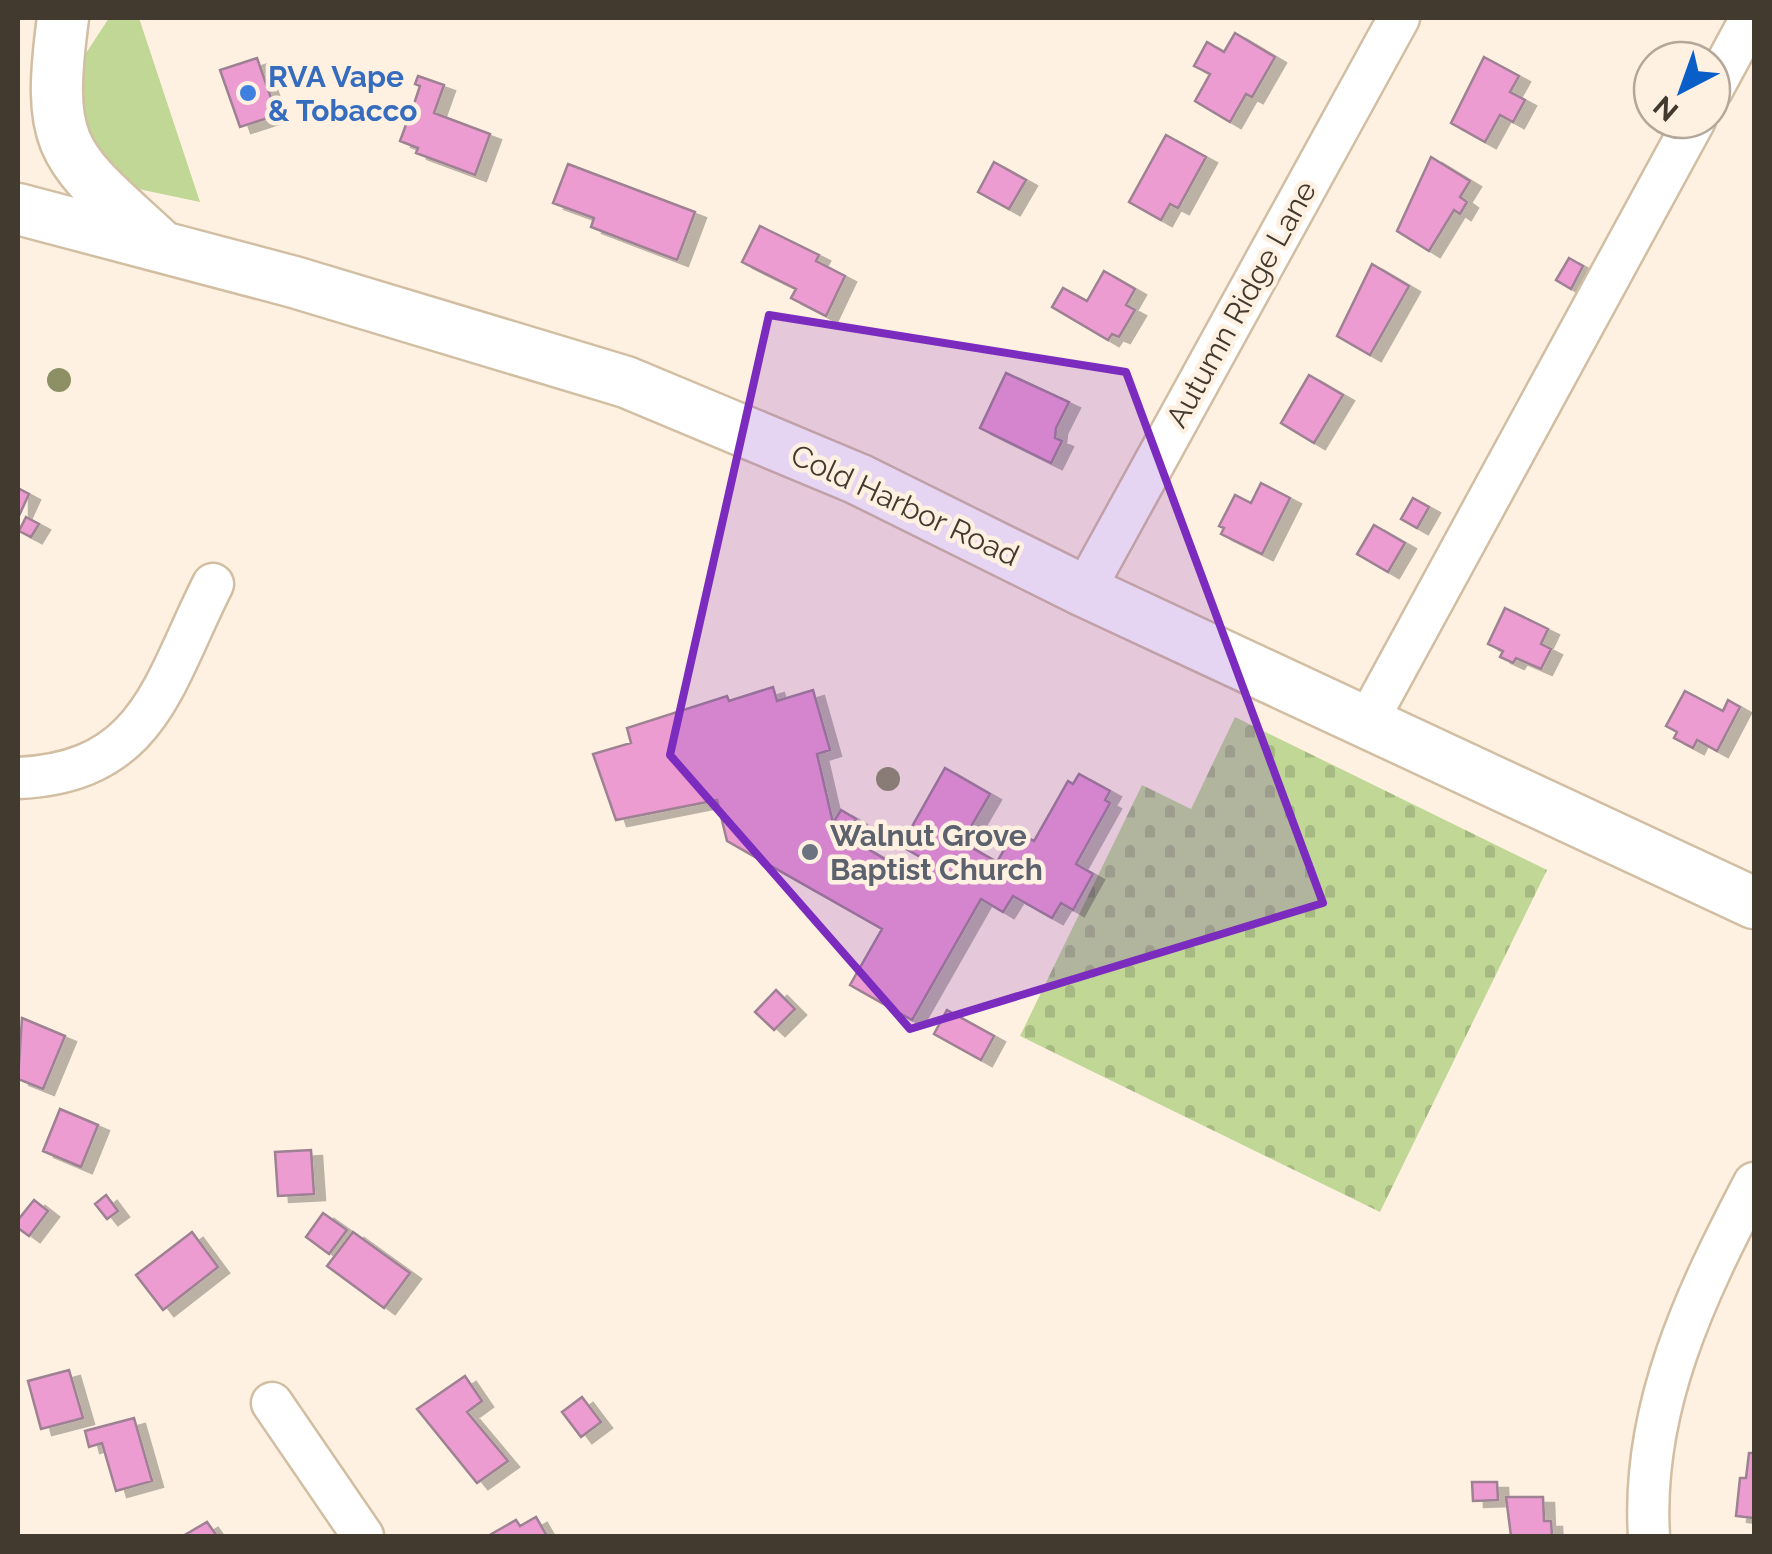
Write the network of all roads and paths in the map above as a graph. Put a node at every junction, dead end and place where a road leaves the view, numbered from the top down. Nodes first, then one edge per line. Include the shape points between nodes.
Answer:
1 (50, 18) edge
2 (63, 18) edge
3 (1399, 18) edge
4 (1752, 18) edge
5 (1732, 54) edge
6 (18, 55) edge
7 (1685, 140) edge
8 (18, 209) edge
9 (162, 248) junction
10 (214, 584) dead end
11 (1084, 591) junction
12 (1366, 722) junction
13 (18, 778) edge
14 (1754, 903) edge
15 (1754, 1183) edge
16 (272, 1403) dead end
17 (362, 1536) edge
18 (1649, 1536) edge

1 - 6 main road
2 - 9 main road via 54,102 64,142 94,184
3 - 11 street, Autumn Ridge Lane
4 - 5 street
7 - 12 street
8 - 9 main road, Cold Harbor Road
9 - 11 main road, Cold Harbor Road via 626,382 858,480
10 - 13 street via 135,734 72,772
11 - 12 main road, Cold Harbor Road
12 - 14 main road, Cold Harbor Road
15 - 18 street via 1707,1273 1665,1386 1652,1453
16 - 17 street

